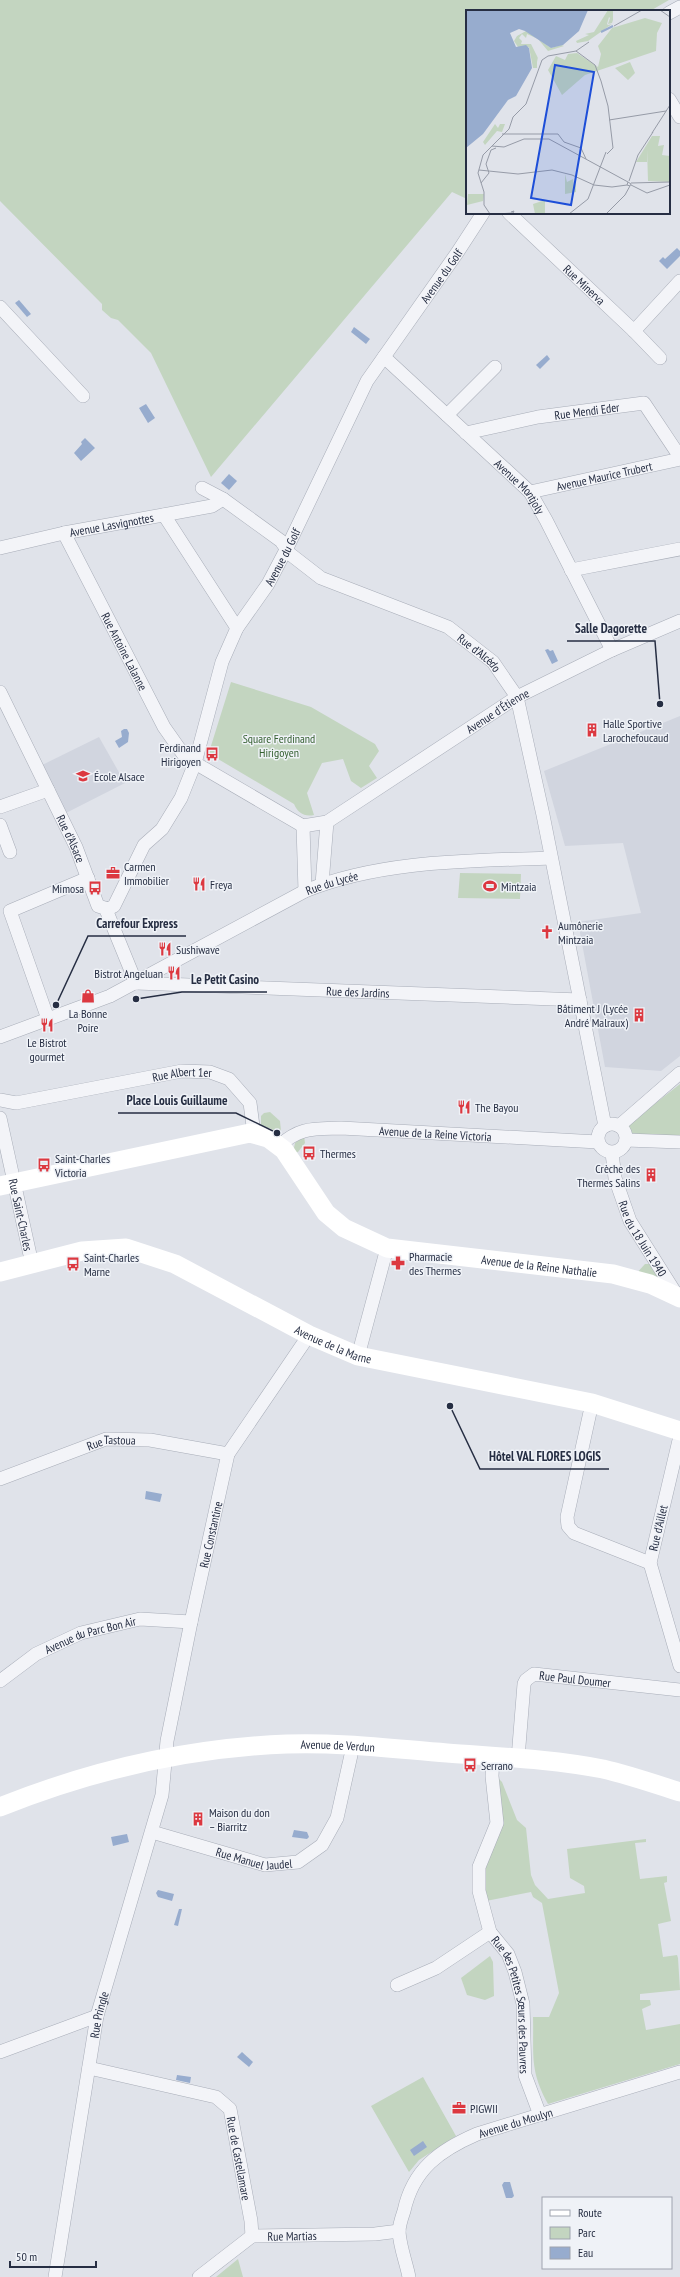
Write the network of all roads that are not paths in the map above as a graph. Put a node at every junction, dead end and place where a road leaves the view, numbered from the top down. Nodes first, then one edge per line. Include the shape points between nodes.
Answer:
1 (680, 7) edge
2 (670, 12) edge
3 (670, 101) edge
4 (680, 117) edge
5 (482, 214) edge
6 (510, 214) edge
7 (680, 281) edge
8 (0, 307) edge
9 (634, 331) junction
10 (384, 356) junction
11 (660, 358) dead end
12 (495, 367) dead end
13 (83, 396) dead end
14 (447, 415) junction
15 (466, 433) junction
16 (680, 458) edge
17 (202, 488) dead end
18 (530, 492) junction
19 (223, 499) junction
20 (164, 515) junction
21 (64, 533) junction
22 (0, 548) edge
23 (287, 548) junction
24 (680, 549) edge
25 (572, 570) junction
26 (680, 621) edge
27 (237, 628) junction
28 (612, 650) junction
29 (0, 692) edge
30 (517, 697) junction
31 (195, 763) junction
32 (48, 790) junction
33 (0, 807) edge
34 (327, 822) junction
35 (0, 825) edge
36 (303, 826) junction
37 (10, 852) dead end
38 (551, 858) junction
39 (88, 878) junction
40 (322, 884) junction
41 (305, 891) junction
42 (108, 909) junction
43 (136, 983) junction
44 (580, 1000) junction
45 (48, 1019) junction
46 (0, 1037) edge
47 (678, 1077) edge
48 (0, 1100) edge
49 (0, 1118) edge
50 (605, 1126) junction
51 (619, 1126) junction
52 (252, 1134) junction
53 (626, 1140) junction
54 (598, 1142) junction
55 (680, 1142) edge
56 (278, 1146) junction
57 (612, 1153) junction
58 (7, 1185) edge
59 (387, 1248) junction
60 (32, 1264) junction
61 (0, 1272) edge
62 (679, 1298) edge
63 (309, 1334) junction
64 (358, 1356) junction
65 (592, 1403) junction
66 (680, 1431) edge
67 (680, 1436) edge
68 (228, 1454) junction
69 (0, 1479) edge
70 (650, 1563) junction
71 (191, 1622) junction
72 (680, 1666) edge
73 (0, 1681) edge
74 (680, 1690) edge
75 (353, 1746) junction
76 (166, 1757) junction
77 (518, 1758) junction
78 (493, 1759) junction
79 (680, 1792) edge
80 (2, 1803) edge
81 (152, 1832) junction
82 (490, 1932) junction
83 (397, 1985) dead end
84 (96, 2016) junction
85 (0, 2052) edge
86 (90, 2068) junction
87 (680, 2072) edge
88 (540, 2115) junction
89 (399, 2231) junction
90 (252, 2236) junction
91 (55, 2277) edge
92 (199, 2277) edge
93 (409, 2277) edge

1 - 2 street
3 - 4 street
5 - 10 street, Avenue du Golf
6 - 9 street, Rue Minerva
7 - 9 street
8 - 13 street
9 - 11 street, Rue Minerva
10 - 14 street, Avenue Montjoly
10 - 23 street, Avenue du Golf via 367,381
12 - 14 street
14 - 15 street, Avenue Montjoly
15 - 16 street, Rue Mendi Eder via 538,417 644,403
15 - 18 street, Avenue Montjoly
16 - 18 street, Avenue Maurice Trubert
17 - 19 street, Rue d'Alcédo
18 - 25 street, Avenue Montjoly
19 - 20 street, Avenue Lasvignottes via 212,506
19 - 23 street, Rue d'Alcédo
20 - 21 street, Avenue Lasvignottes
20 - 27 street
21 - 22 street, Avenue Lasvignottes
21 - 31 street, Rue Antoine Lalanne via 164,727 183,754
23 - 27 street, Avenue du Golf via 268,584
23 - 30 street, Rue d'Alcédo via 290,554 321,578 448,627 493,662
24 - 25 street
25 - 28 street, Avenue Montjoly
26 - 28 street, Avenue d'Étienne
27 - 31 street, Avenue du Golf via 222,662
28 - 30 street, Avenue d'Étienne
29 - 32 street, Rue d'Alsace
30 - 34 street, Avenue d'Étienne
30 - 38 street, Rue d'Alcédo
31 - 36 street, Rue Antoine Lalanne
31 - 42 street, Avenue du Golf via 181,798 162,829 144,845 114,906
32 - 33 street
32 - 39 street, Rue d'Alsace
34 - 36 street, Avenue d'Étienne
34 - 40 street
35 - 37 street
36 - 41 street
38 - 40 street, Rue du Lycée via 462,861 395,869
38 - 44 street
39 - 42 street, Rue d'Alsace via 98,906
39 - 45 street via 10,911
40 - 41 street, Rue du Lycée
41 - 43 street, Rue du Lycée
42 - 43 street
43 - 44 street, Rue des Jardins
43 - 45 street, Rue du Lycée via 110,996
44 - 50 street
45 - 46 street, Rue du Lycée
47 - 51 street via 636,1109
48 - 52 street, Rue Albert 1er via 16,1103 182,1072 210,1072 229,1079 250,1103
49 - 58 street, Rue Saint-Charles
50 - 51 street
50 - 54 street via 599,1133
51 - 53 street via 625,1132
52 - 56 main road, Avenue de la Reine Nathalie via 268,1138
52 - 58 main road
53 - 55 street
53 - 57 street via 620,1150
54 - 56 street, Avenue de la Reine Victoria via 341,1128 304,1129 291,1135
54 - 57 street via 603,1150
56 - 59 main road, Avenue de la Reine Nathalie via 293,1161 326,1213 344,1228
57 - 62 street, Rue du 18 Juin 1940 via 615,1178 630,1221
58 - 60 street, Rue Saint-Charles
59 - 62 main road, Avenue de la Reine Nathalie via 613,1274 650,1284
59 - 64 street
60 - 61 main road, Avenue de la Marne
60 - 63 main road, Avenue de la Marne via 82,1251 126,1248 175,1264
63 - 64 main road, Avenue de la Marne
63 - 68 street, Rue Constantine
64 - 65 main road, Avenue de la Marne
65 - 66 main road, Avenue de la Marne
65 - 70 street via 575,1474 567,1517 568,1526 574,1533
67 - 70 street, Rue d'Aillet
68 - 69 street, Rue Tastoua via 150,1440 106,1439
68 - 71 street, Rue Constantine
70 - 72 street, Rue d'Aillet
71 - 73 street, Avenue du Parc Bon Air via 140,1619 81,1633 36,1654
71 - 76 street, Rue Constantine
74 - 77 street, Rue Paul Doumer via 534,1674 524,1684
75 - 76 main road, Avenue de Verdun via 289,1744
75 - 78 main road, Avenue de Verdun
75 - 81 street, Rue Manuel Jaudel via 337,1818 322,1845 298,1862 265,1865
76 - 80 main road, Avenue de Verdun via 104,1771
76 - 81 street, Rue Pringle via 162,1795
77 - 78 main road, Avenue de Verdun
77 - 79 main road, Avenue de Verdun via 604,1769
78 - 82 street, Rue des Petites Sœurs des Pauvres via 497,1823 478,1874 479,1892
81 - 84 street, Rue Pringle
82 - 83 street via 436,1968
82 - 88 street, Rue des Petites Sœurs des Pauvres via 508,1954 515,1972 523,2004 525,2075
84 - 85 street
84 - 86 street, Rue Pringle
86 - 90 street, Rue de Castellamare via 216,2097 230,2109 252,2221
86 - 91 street, Rue Pringle
87 - 88 street, Avenue du Moulyn
88 - 89 street, Avenue du Moulyn via 471,2137 425,2166 412,2187
89 - 90 street, Rue Martias via 374,2234
89 - 93 street
90 - 92 street, Rue Martias

